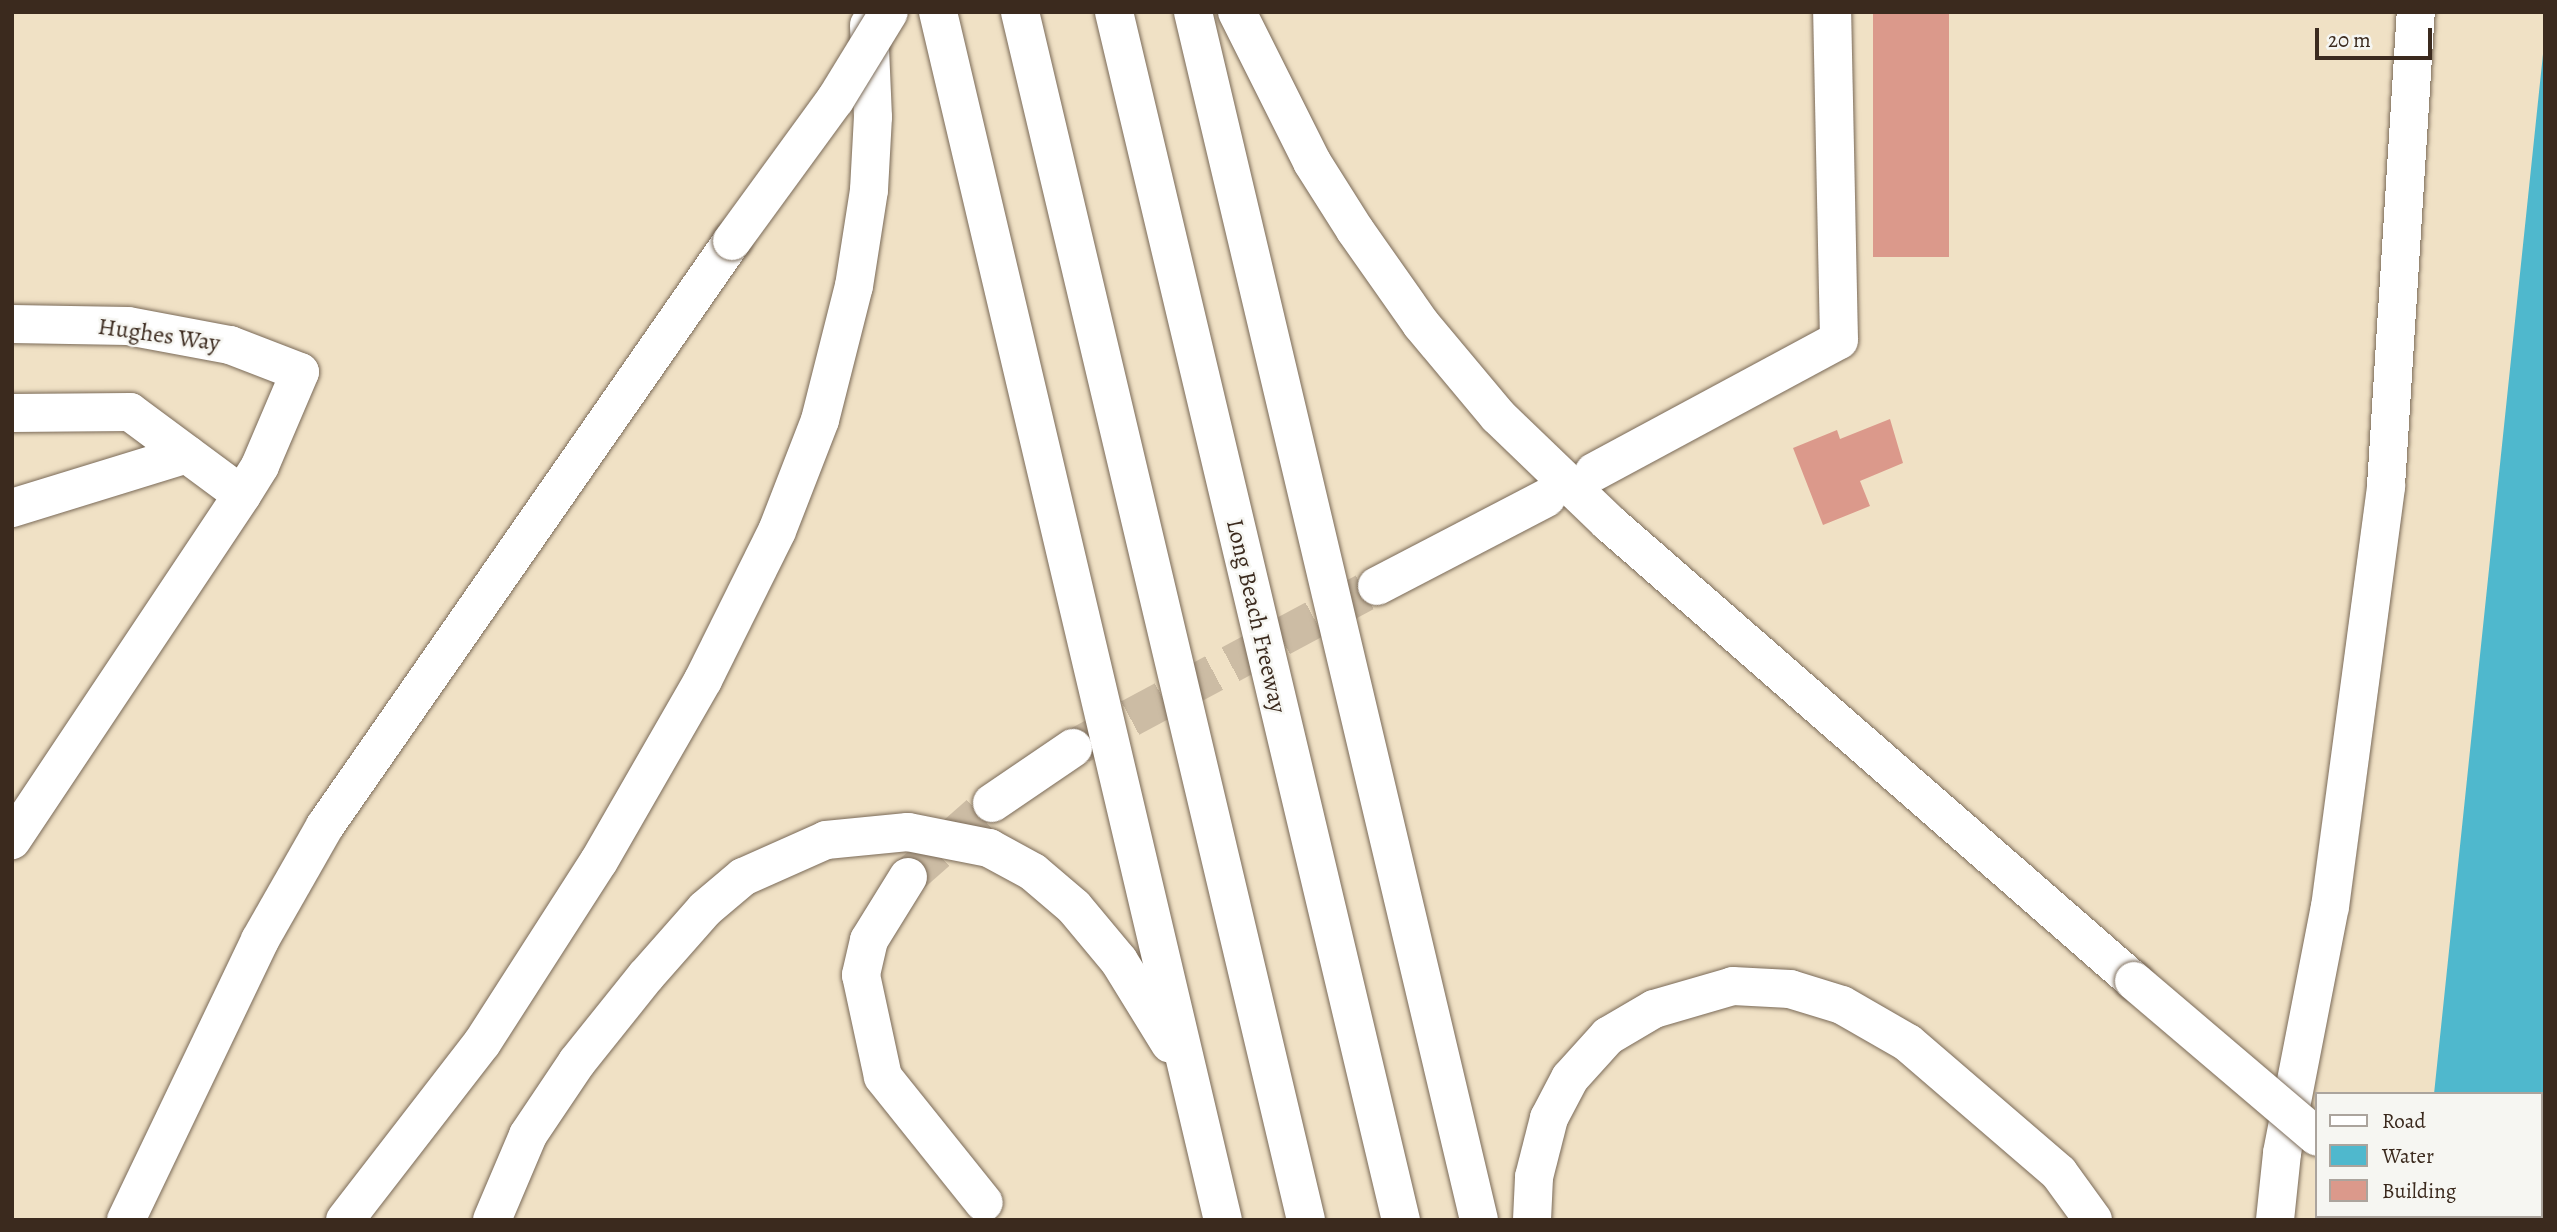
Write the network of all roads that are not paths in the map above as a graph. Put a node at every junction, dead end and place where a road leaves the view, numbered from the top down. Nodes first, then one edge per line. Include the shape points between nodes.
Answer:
1 (869, 12) edge
2 (889, 12) edge
3 (938, 12) edge
4 (1020, 12) edge
5 (1114, 12) edge
6 (1194, 12) edge
7 (1237, 12) edge
8 (1832, 12) edge
9 (2416, 12) edge
10 (12, 324) edge
11 (12, 413) edge
12 (187, 454) junction
13 (1594, 472) dead end
14 (242, 495) junction
15 (1546, 498) dead end
16 (12, 508) edge
17 (1377, 586) tunnel mouth
18 (1073, 748) tunnel mouth
19 (992, 803) tunnel mouth
20 (12, 840) edge
21 (908, 877) tunnel mouth
22 (1188, 1074) junction
23 (2316, 1136) edge
24 (984, 1203) dead end
25 (126, 1220) edge
26 (345, 1220) edge
27 (492, 1220) edge
28 (1223, 1220) edge
29 (1306, 1220) edge
30 (1401, 1220) edge
31 (1479, 1220) edge
32 (1532, 1220) edge
33 (2093, 1220) edge
34 (2275, 1220) edge

1 - 26 main road via 873,117 869,190 854,286 820,420 777,531 703,680 599,861 482,1043
2 - 25 main road, bridge via 835,100 732,240 326,826 254,951
3 - 22 main road
4 - 29 main road
5 - 30 main road, Long Beach Freeway
6 - 31 main road
7 - 23 main road, bridge via 1312,162 1355,230 1421,324 1498,416 1608,522
8 - 13 main road via 1839,340
9 - 34 main road via 2386,486 2330,907 2281,1153
10 - 14 main road, Hughes Way via 128,326 230,345 300,372 260,466
11 - 12 main road via 130,412
12 - 14 main road
12 - 16 main road
14 - 20 main road
15 - 17 main road
18 - 19 main road
21 - 24 main road via 869,940 861,975 883,1077
22 - 27 main road via 1119,961 1074,906 1033,872 989,848 908,832 826,840 743,877 705,909 646,976 577,1062 528,1135
22 - 28 main road
32 - 33 main road via 1534,1177 1549,1118 1570,1078 1608,1036 1654,1009 1733,986 1790,989 1842,1005 1908,1043 2059,1173

